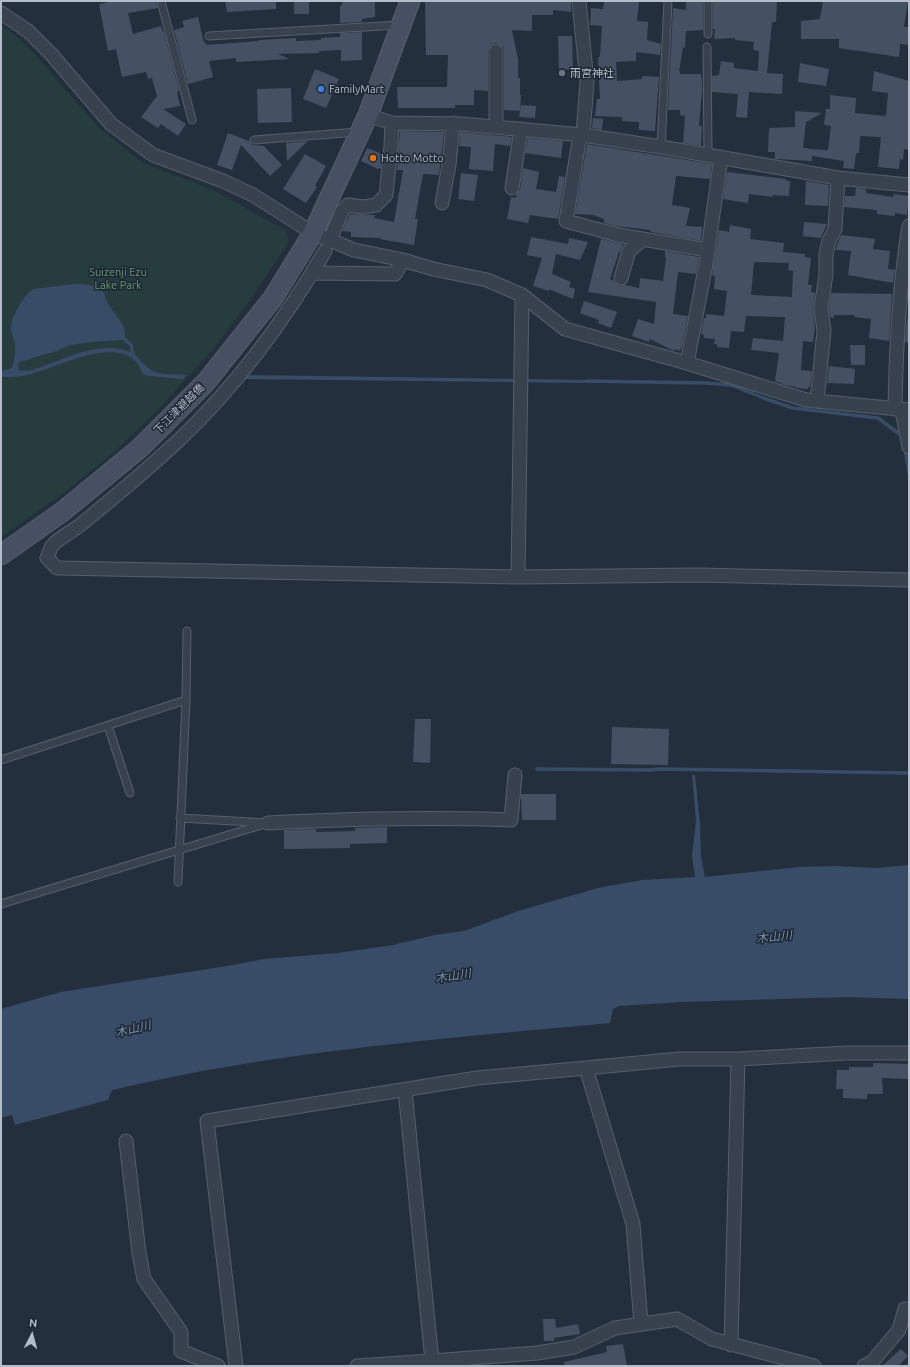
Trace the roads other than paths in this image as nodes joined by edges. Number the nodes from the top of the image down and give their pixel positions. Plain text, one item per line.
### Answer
1 (161, 1) edge
2 (410, 1) edge
3 (579, 1) edge
4 (668, 1) edge
5 (708, 1) edge
6 (1, 13) edge
7 (401, 24) junction
8 (708, 34) dead end
9 (209, 36) dead end
10 (707, 47) dead end
11 (496, 51) dead end
12 (368, 115) junction
13 (192, 120) dead end
14 (392, 122) junction
15 (453, 123) junction
16 (496, 127) junction
17 (521, 130) junction
18 (360, 132) junction
19 (582, 135) junction
20 (254, 140) dead end
21 (661, 147) junction
22 (708, 155) junction
23 (721, 157) junction
24 (838, 178) junction
25 (909, 185) edge
26 (512, 188) dead end
27 (442, 203) dead end
28 (909, 226) edge
29 (332, 235) dead end
30 (310, 237) junction
31 (643, 239) junction
32 (708, 250) junction
33 (325, 251) dead end
34 (403, 260) junction
35 (313, 273) junction
36 (620, 278) dead end
37 (522, 295) junction
38 (687, 363) junction
39 (817, 401) junction
40 (902, 410) edge
41 (909, 447) edge
42 (1, 555) edge
43 (518, 577) junction
44 (909, 580) edge
45 (187, 631) dead end
46 (186, 700) junction
47 (108, 726) junction
48 (1, 760) edge
49 (515, 774) dead end
50 (130, 793) dead end
51 (180, 818) junction
52 (268, 823) junction
53 (179, 849) junction
54 (178, 882) dead end
55 (1, 904) edge
56 (909, 1053) edge
57 (738, 1059) junction
58 (586, 1068) junction
59 (405, 1090) junction
60 (126, 1141) dead end
61 (909, 1309) edge
62 (641, 1324) junction
63 (731, 1345) junction
64 (432, 1364) edge
65 (218, 1366) edge
66 (236, 1366) edge
67 (357, 1366) edge
68 (814, 1366) edge
69 (864, 1366) edge

1 - 13 lane
2 - 7 street, 下江津避越僑
3 - 19 street
4 - 21 lane
5 - 8 lane
6 - 30 street
7 - 9 lane
7 - 12 street, 下江津避越僑
10 - 22 lane
11 - 16 street
12 - 14 street
12 - 18 street, 下江津避越僑
14 - 15 street
14 - 29 street
15 - 16 street
15 - 27 street
16 - 17 street
17 - 19 street
17 - 26 street
18 - 20 lane
18 - 30 street, 下江津避越僑
19 - 21 street
19 - 31 street
21 - 22 street
22 - 23 street
23 - 24 street
23 - 32 street
24 - 25 street
24 - 39 street
28 - 40 street
30 - 34 street
30 - 42 street, 下江津避越僑
31 - 32 street
31 - 36 street
32 - 38 street
33 - 35 street
34 - 35 street
34 - 37 street
35 - 43 street
37 - 38 street
37 - 43 street
38 - 39 street
39 - 40 street
40 - 41 street
43 - 44 street
45 - 46 lane
46 - 47 lane
46 - 51 lane
47 - 48 lane
47 - 50 lane
49 - 52 street
51 - 52 lane
51 - 53 lane
52 - 53 lane
53 - 54 lane
53 - 55 lane
56 - 57 street
57 - 58 street
57 - 63 street
58 - 59 street
58 - 62 street
59 - 64 street
59 - 66 street
60 - 65 street
61 - 69 street
62 - 63 street
62 - 64 street
63 - 68 street
64 - 67 street

